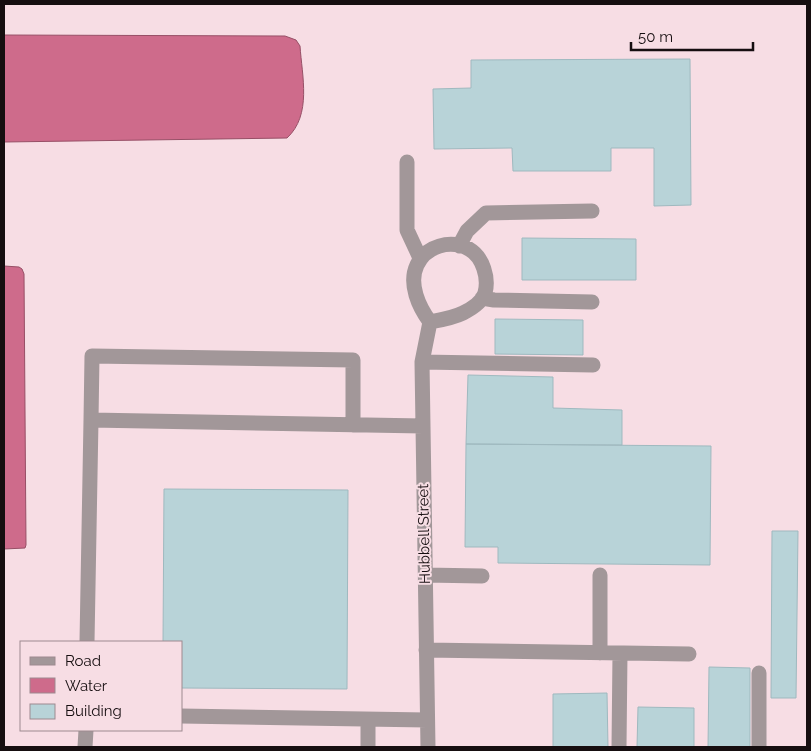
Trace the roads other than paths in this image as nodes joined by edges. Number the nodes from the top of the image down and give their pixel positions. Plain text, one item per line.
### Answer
1 (407, 162) dead end
2 (592, 211) dead end
3 (459, 246) junction
4 (420, 258) junction
5 (482, 298) junction
6 (592, 302) dead end
7 (430, 322) junction
8 (422, 362) junction
9 (593, 365) dead end
10 (91, 420) junction
11 (353, 425) junction
12 (423, 426) junction
13 (425, 575) junction
14 (600, 575) dead end
15 (482, 576) dead end
16 (87, 641) edge
17 (426, 650) junction
18 (600, 653) junction
19 (620, 653) junction
20 (689, 654) dead end
21 (759, 673) dead end
22 (182, 716) edge
23 (368, 720) junction
24 (427, 720) junction
25 (86, 731) edge
26 (86, 747) edge
27 (368, 747) edge
28 (428, 747) edge
29 (619, 747) edge
30 (759, 747) edge

1 - 4 street
2 - 3 street
3 - 4 street
3 - 5 street
4 - 7 street
5 - 6 street
5 - 7 street
7 - 8 street, Hubbell Street
8 - 9 street
8 - 12 street, Hubbell Street
10 - 11 street
10 - 11 street
10 - 16 street
11 - 12 street
12 - 13 street, Hubbell Street
13 - 15 street
13 - 17 street, Hubbell Street
14 - 18 street
17 - 18 street
17 - 24 street, Hubbell Street
18 - 19 street
19 - 20 street
19 - 29 street
21 - 30 street
22 - 23 street
23 - 24 street
23 - 27 street
24 - 28 street, Hubbell Street
25 - 26 street

